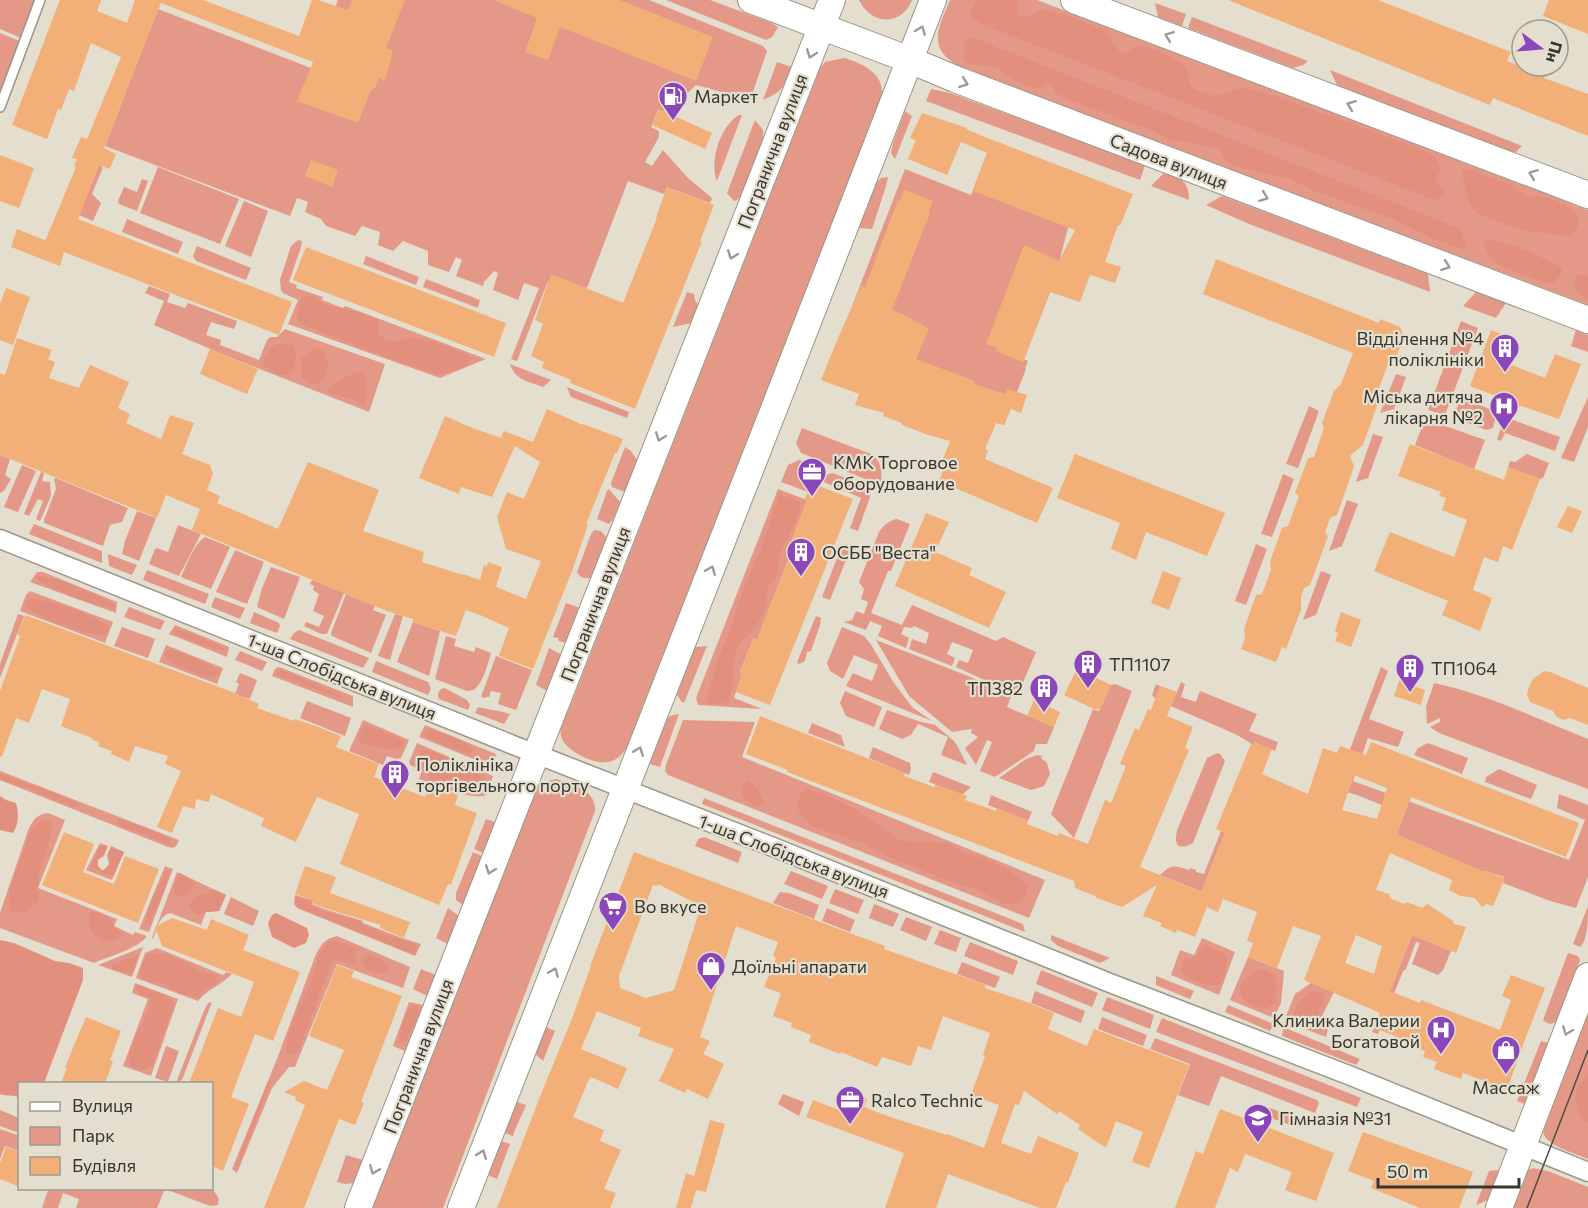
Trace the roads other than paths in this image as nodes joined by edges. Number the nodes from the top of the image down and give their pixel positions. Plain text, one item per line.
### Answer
1 (40, 0) edge
2 (751, 0) edge
3 (832, 0) edge
4 (933, 0) edge
5 (1074, 0) edge
6 (821, 27) junction
7 (910, 60) junction
8 (0, 107) edge
9 (1588, 195) edge
10 (1588, 320) edge
11 (0, 539) edge
12 (536, 754) junction
13 (625, 789) junction
14 (1588, 976) edge
15 (1523, 1145) junction
16 (1588, 1172) edge
17 (358, 1208) edge
18 (461, 1208) edge
19 (1499, 1208) edge

1 - 8 lane
2 - 6 main road, Садова вулиця
3 - 6 main road, Погранична вулиця
7 -> 4 main road
9 -> 5 main road
6 - 7 main road, Садова вулиця
6 -> 12 main road, Погранична вулиця
7 -> 10 main road, Садова вулиця
13 -> 7 main road
11 - 12 street, 1-ша Слобідська вулиця
12 - 13 street, 1-ша Слобідська вулиця
12 -> 17 main road, Погранична вулиця
13 - 15 street, 1-ша Слобідська вулиця
18 -> 13 main road
14 -> 15 main road
15 - 16 street, 1-ша Слобідська вулиця
15 - 19 main road

